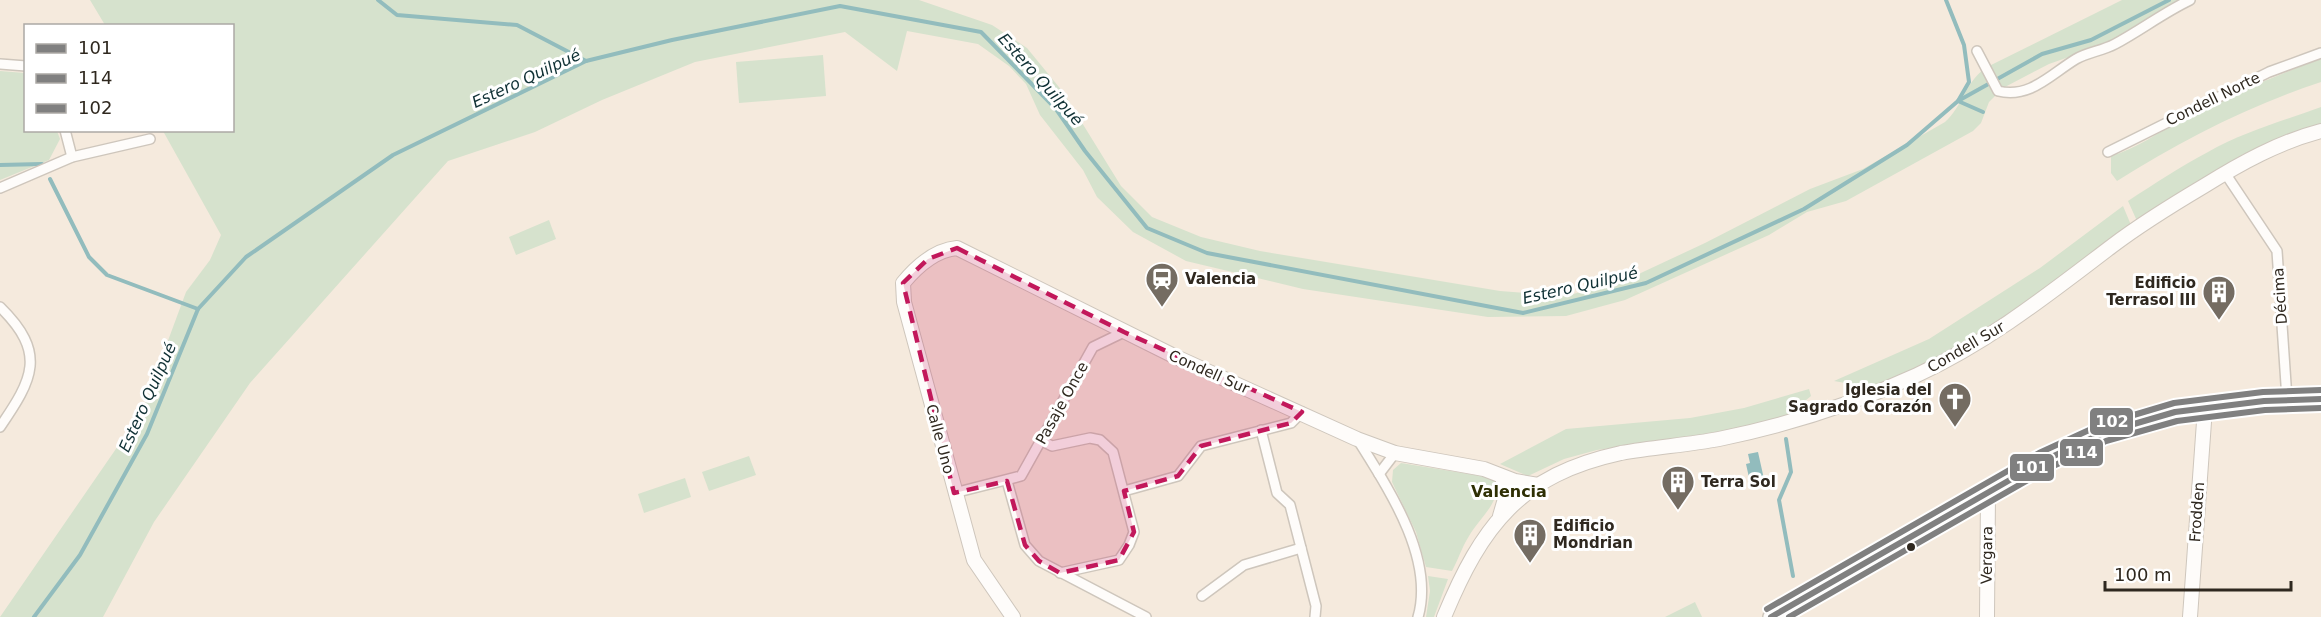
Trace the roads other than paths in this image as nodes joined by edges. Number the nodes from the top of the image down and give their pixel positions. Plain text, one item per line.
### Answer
1 (2190, 0) edge
2 (1977, 51) dead end
3 (2321, 53) edge
4 (0, 64) edge
5 (24, 66) edge
6 (2321, 131) edge
7 (66, 132) edge
8 (150, 139) dead end
9 (2108, 152) dead end
10 (72, 157) junction
11 (2225, 173) junction
12 (0, 188) edge
13 (928, 259) joint
14 (0, 307) edge
15 (1125, 332) junction
16 (2287, 399) junction
17 (2321, 399) edge
18 (2205, 408) junction
19 (1302, 412) junction
20 (0, 427) edge
21 (1262, 430) junction
22 (1357, 439) junction
23 (1042, 441) junction
24 (1395, 453) junction
25 (1379, 474) junction
26 (1502, 477) junction
27 (1007, 481) junction
28 (1538, 485) junction
29 (1124, 491) junction
30 (954, 493) junction
31 (1988, 493) junction
32 (1500, 516) junction
33 (1301, 548) junction
34 (1060, 573) junction
35 (1202, 596) dead end
36 (1013, 617) edge
37 (1146, 617) edge
38 (1315, 617) edge
39 (1418, 617) edge
40 (1444, 617) edge
41 (1772, 617) edge
42 (1986, 617) edge
43 (2190, 617) edge

1 - 2 street
3 - 9 street, Condell Norte
4 - 5 street
6 - 11 street, Condell Sur
7 - 10 street
8 - 10 street
10 - 12 street
11 - 16 street, Décima
11 - 28 street, Condell Sur
13 - 15 street, Condell Sur
13 - 30 street, Calle Uno
14 - 20 street
15 - 19 street, Condell Sur
15 - 23 street, Pasaje Once
16 - 17 main road
16 - 18 main road
18 - 31 main road
18 - 43 street, Frodden
19 - 21 street
19 - 22 street, Condell Sur
21 - 29 street
21 - 33 street
22 - 24 street, Condell Sur
22 - 25 street
23 - 27 street, Pasaje Once
23 - 29 street
24 - 25 street
24 - 26 street, Condell Sur
25 - 39 street
26 - 28 street, Condell Sur
26 - 32 street
27 - 30 street
27 - 34 street
28 - 32 street, Condell Sur
29 - 34 street
30 - 36 street, Calle Uno
31 - 41 main road
31 - 42 street, Vergara
32 - 40 street
33 - 35 street
33 - 38 street
34 - 37 street

